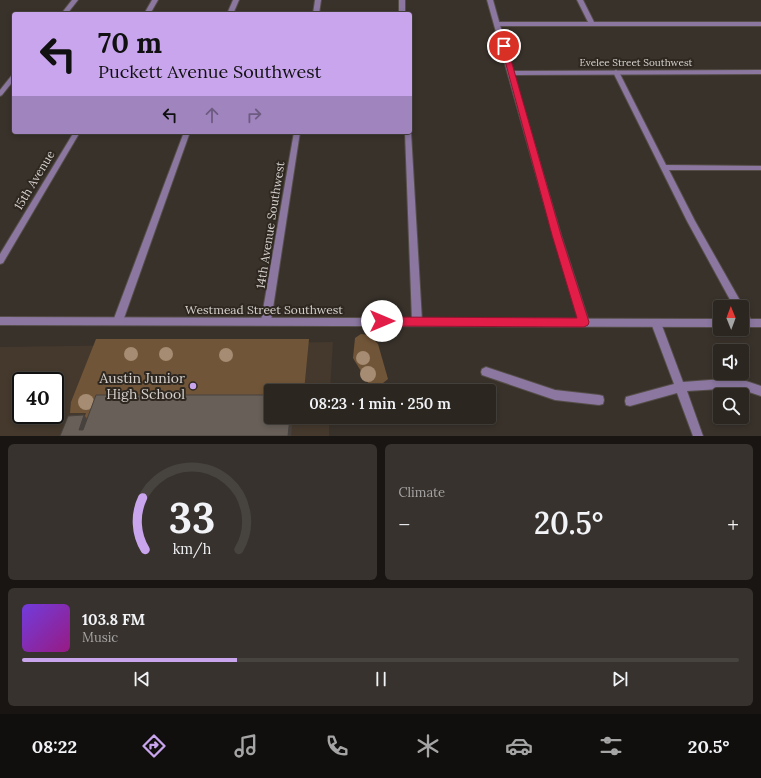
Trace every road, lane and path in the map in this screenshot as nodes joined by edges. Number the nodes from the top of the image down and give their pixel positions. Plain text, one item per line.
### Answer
1 (75, 0) edge
2 (155, 0) edge
3 (236, 0) edge
4 (318, 0) edge
5 (402, 0) edge
6 (490, 0) edge
7 (580, 0) edge
8 (66, 12) edge
9 (148, 12) edge
10 (231, 12) edge
11 (316, 12) edge
12 (402, 12) edge
13 (497, 24) junction
14 (592, 24) junction
15 (761, 24) edge
16 (616, 72) junction
17 (761, 72) edge
18 (511, 73) junction
19 (12, 79) edge
20 (0, 94) edge
21 (76, 134) edge
22 (186, 134) edge
23 (297, 134) edge
24 (408, 134) edge
25 (664, 167) junction
26 (761, 168) edge
27 (0, 261) edge
28 (735, 300) edge
29 (0, 321) edge
30 (118, 321) junction
31 (266, 321) junction
32 (417, 321) junction
33 (584, 322) junction
34 (656, 322) junction
35 (713, 323) edge
36 (749, 323) edge
37 (761, 323) edge
38 (486, 372) dead end
39 (680, 387) junction
40 (761, 391) edge
41 (599, 400) dead end
42 (630, 401) dead end
43 (698, 436) edge

1 - 8 street
2 - 9 street
3 - 10 street
4 - 11 street
5 - 12 street
6 - 13 street
7 - 14 street
13 - 14 street
13 - 18 street
14 - 15 street
16 - 17 street, Evelee Street Southwest
16 - 18 street, Evelee Street Southwest
16 - 25 street
18 - 33 street
19 - 20 street
21 - 27 street, 15th Avenue
22 - 30 street
23 - 31 street, 14th Avenue Southwest
24 - 32 street
25 - 26 street
25 - 28 street
29 - 30 street, Westmead Street Southwest
30 - 31 street, Westmead Street Southwest
31 - 32 street, Westmead Street Southwest
32 - 33 street, Westmead Street Southwest
33 - 34 street, Westmead Street Southwest
34 - 35 street, Westmead Street Southwest
34 - 39 street
36 - 37 street
38 - 41 street
39 - 40 street
39 - 42 street
39 - 43 street

